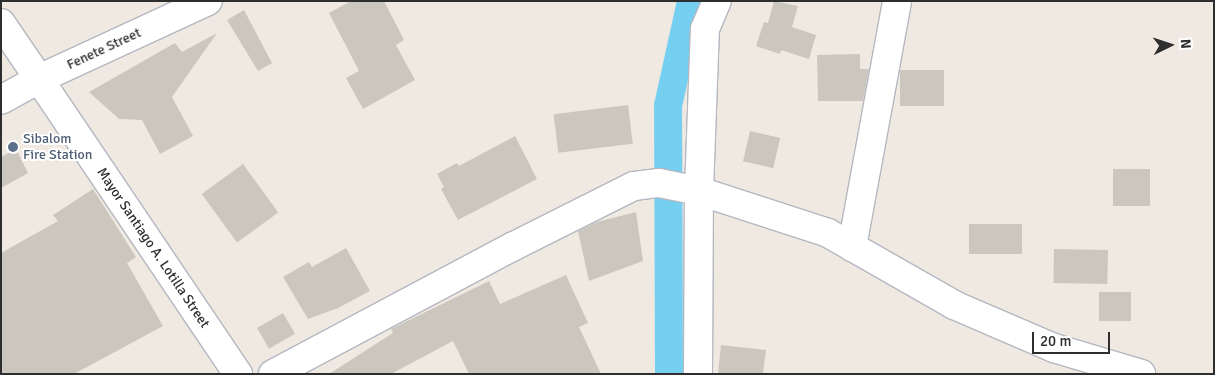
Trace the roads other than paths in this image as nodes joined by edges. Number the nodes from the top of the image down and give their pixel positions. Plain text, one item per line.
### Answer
1 (208, 1) edge
2 (716, 1) edge
3 (897, 1) edge
4 (1, 23) edge
5 (39, 79) junction
6 (1, 100) edge
7 (692, 189) junction
8 (852, 247) junction
9 (238, 374) edge
10 (273, 374) edge
11 (698, 374) edge
12 (1141, 374) edge

1 - 5 street, Fenete Street
2 - 7 street
3 - 8 street
4 - 5 street, Mayor Santiago A. Lotilla Street
5 - 6 street, Fenete Street
5 - 9 street, Mayor Santiago A. Lotilla Street
7 - 8 street
7 - 10 street
7 - 11 street
8 - 12 street

